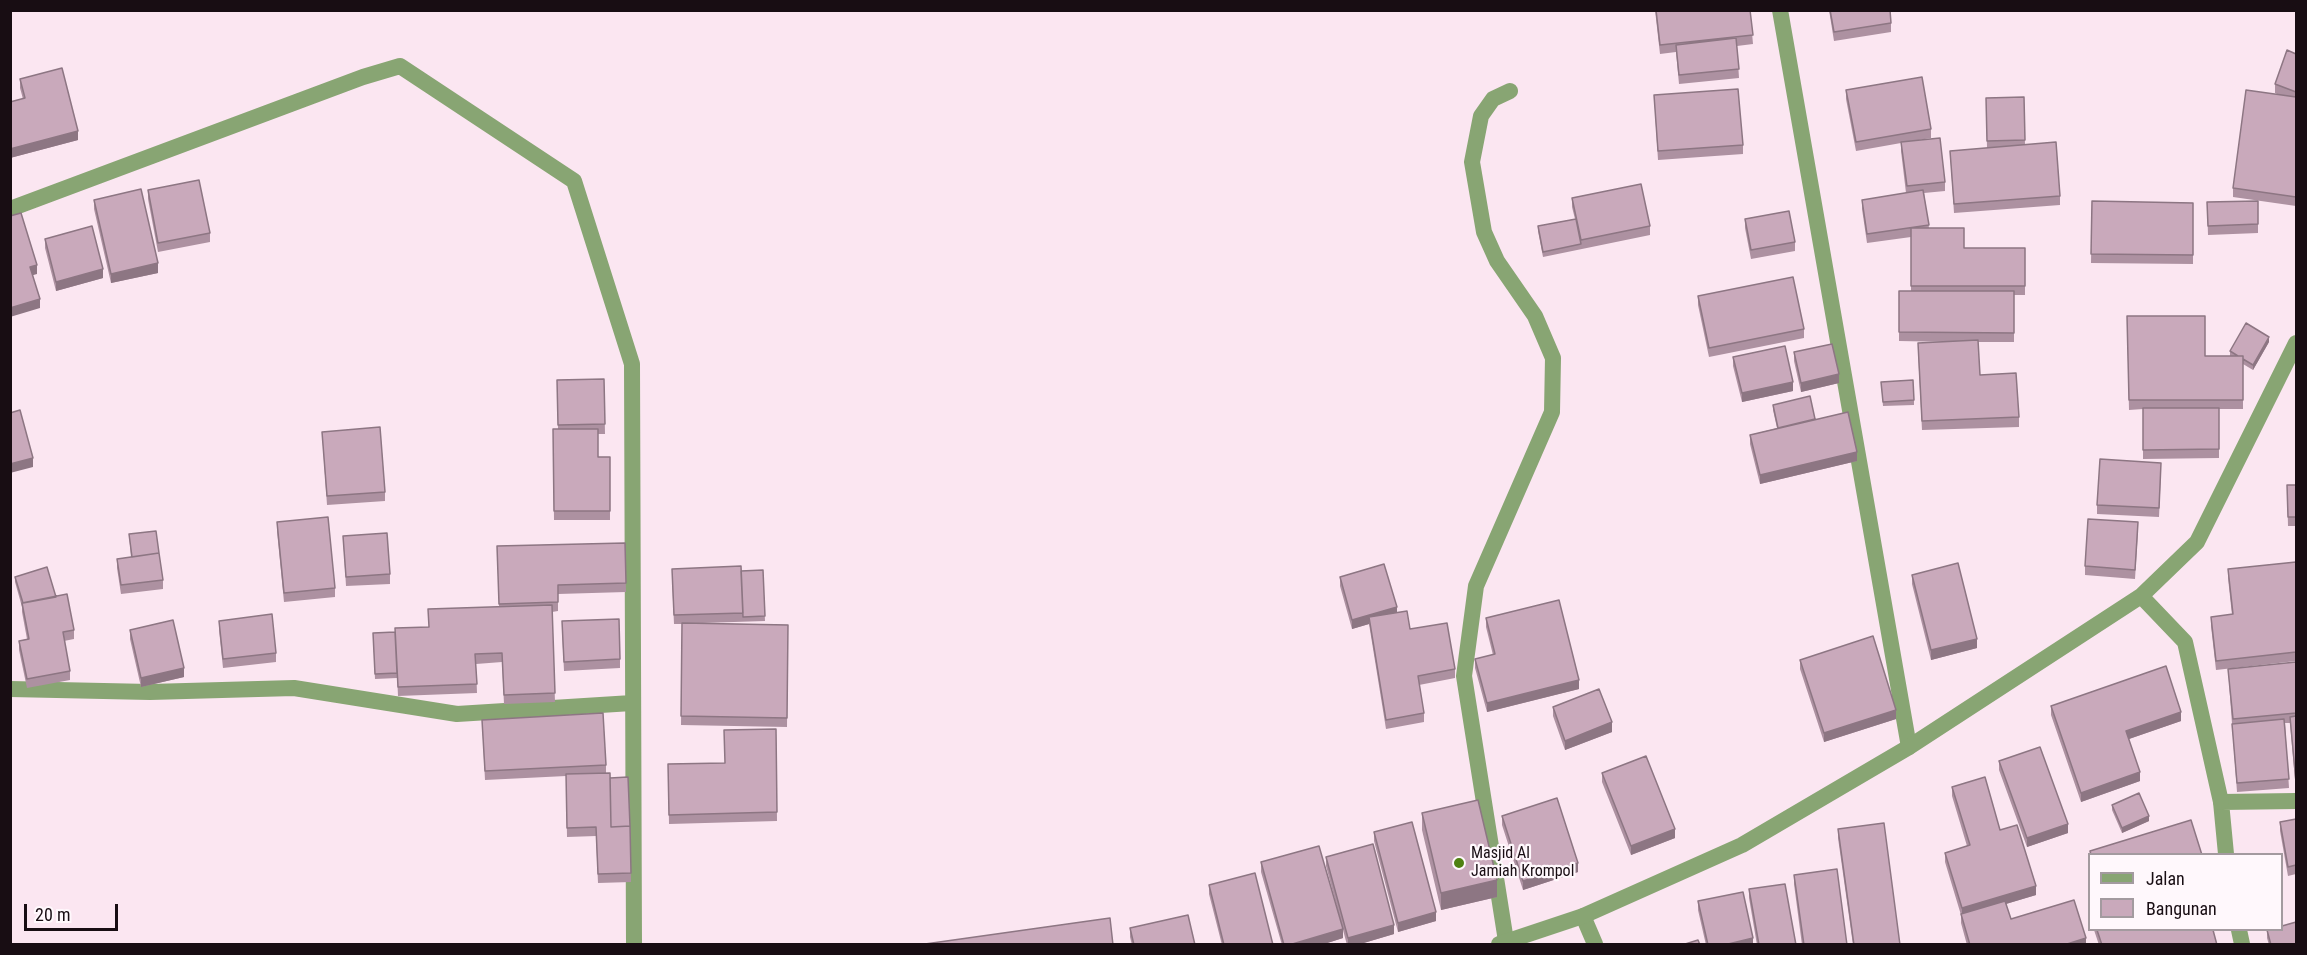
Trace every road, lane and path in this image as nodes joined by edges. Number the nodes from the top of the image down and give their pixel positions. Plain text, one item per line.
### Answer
1 (1780, 10) edge
2 (1510, 91) dead end
3 (10, 209) edge
4 (2296, 343) edge
5 (2141, 596) junction
6 (10, 689) edge
7 (632, 703) junction
8 (1909, 747) junction
9 (2296, 801) edge
10 (2221, 802) junction
11 (2226, 853) edge
12 (1583, 916) junction
13 (1503, 943) edge
14 (634, 945) edge
15 (1595, 945) edge

1 - 8 street
2 - 13 street
3 - 7 street
4 - 5 street
5 - 8 street
5 - 10 street
6 - 7 street
7 - 14 street
8 - 12 street
9 - 10 street
10 - 11 street
12 - 13 street
12 - 15 street

